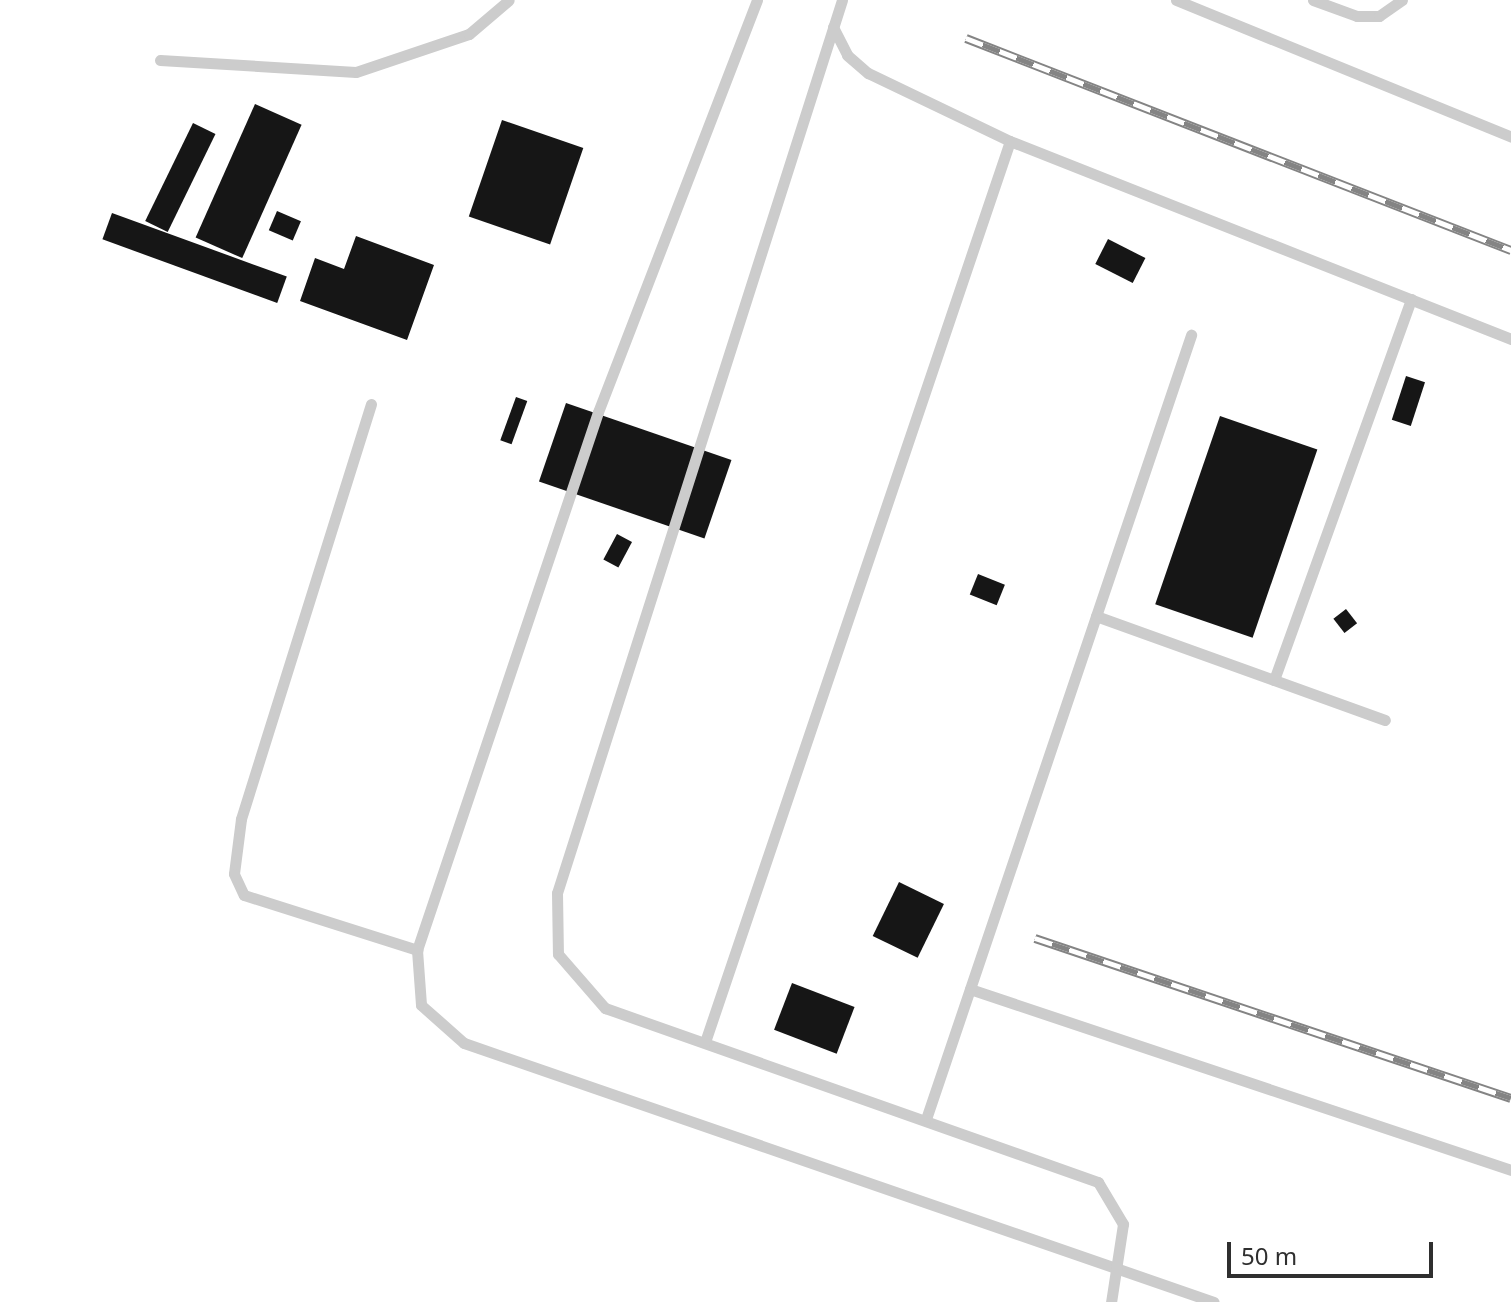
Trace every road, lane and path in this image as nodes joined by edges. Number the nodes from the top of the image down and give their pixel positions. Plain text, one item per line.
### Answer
1 (509, 0) edge
2 (757, 0) edge
3 (842, 0) edge
4 (1176, 0) edge
5 (1313, 0) edge
6 (1402, 0) edge
7 (833, 27) junction
8 (160, 60) dead end
9 (1511, 137) edge
10 (1010, 141) junction
11 (1411, 299) junction
12 (1191, 335) dead end
13 (1511, 339) edge
14 (371, 404) dead end
15 (1096, 616) junction
16 (1274, 680) junction
17 (1385, 720) dead end
18 (417, 950) junction
19 (970, 989) junction
20 (705, 1042) junction
21 (926, 1119) junction
22 (1511, 1170) edge
23 (1121, 1272) junction
24 (1111, 1302) edge
25 (1214, 1302) edge

1 - 8 lane
2 - 18 lane
3 - 7 lane
4 - 9 lane
5 - 6 lane
7 - 10 lane
7 - 20 lane
10 - 11 lane
10 - 20 lane
11 - 13 lane
11 - 16 lane
12 - 15 lane
14 - 18 lane
15 - 16 lane
15 - 19 lane
16 - 17 lane
18 - 23 lane
19 - 21 lane
19 - 22 lane
20 - 21 lane
21 - 23 lane
23 - 24 lane
23 - 25 lane

